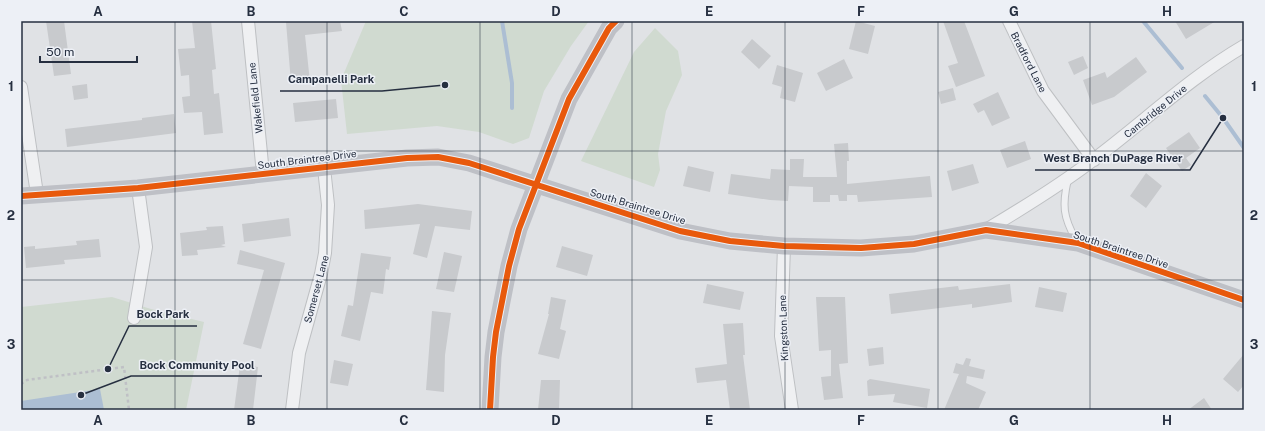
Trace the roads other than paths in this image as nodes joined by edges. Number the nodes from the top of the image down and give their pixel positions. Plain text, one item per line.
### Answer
1 (248, 21) edge
2 (616, 21) edge
3 (1009, 21) edge
4 (1244, 46) edge
5 (21, 87) edge
6 (1094, 160) junction
7 (324, 168) junction
8 (263, 174) junction
9 (1068, 178) junction
10 (536, 185) junction
11 (138, 188) junction
12 (29, 195) edge
13 (986, 230) junction
14 (1078, 243) junction
15 (784, 246) junction
16 (1244, 300) edge
17 (134, 318) dead end
18 (292, 410) edge
19 (490, 410) edge
20 (792, 410) edge

1 - 8 street, Wakefield Lane
2 - 10 street
3 - 6 street, Bradford Lane
4 - 6 street, Cambridge Drive
5 - 12 street
6 - 9 street, Cambridge Drive
7 - 8 street, South Braintree Drive
7 - 10 street, South Braintree Drive
7 - 18 street, Somerset Lane
8 - 11 street, South Braintree Drive
9 - 13 street, Cambridge Drive
9 - 14 lane
10 - 15 street, South Braintree Drive
10 - 19 street
11 - 12 street, South Braintree Drive
11 - 17 street
13 - 14 street, South Braintree Drive
13 - 15 street, South Braintree Drive
14 - 16 street, South Braintree Drive
15 - 20 street, Kingston Lane

